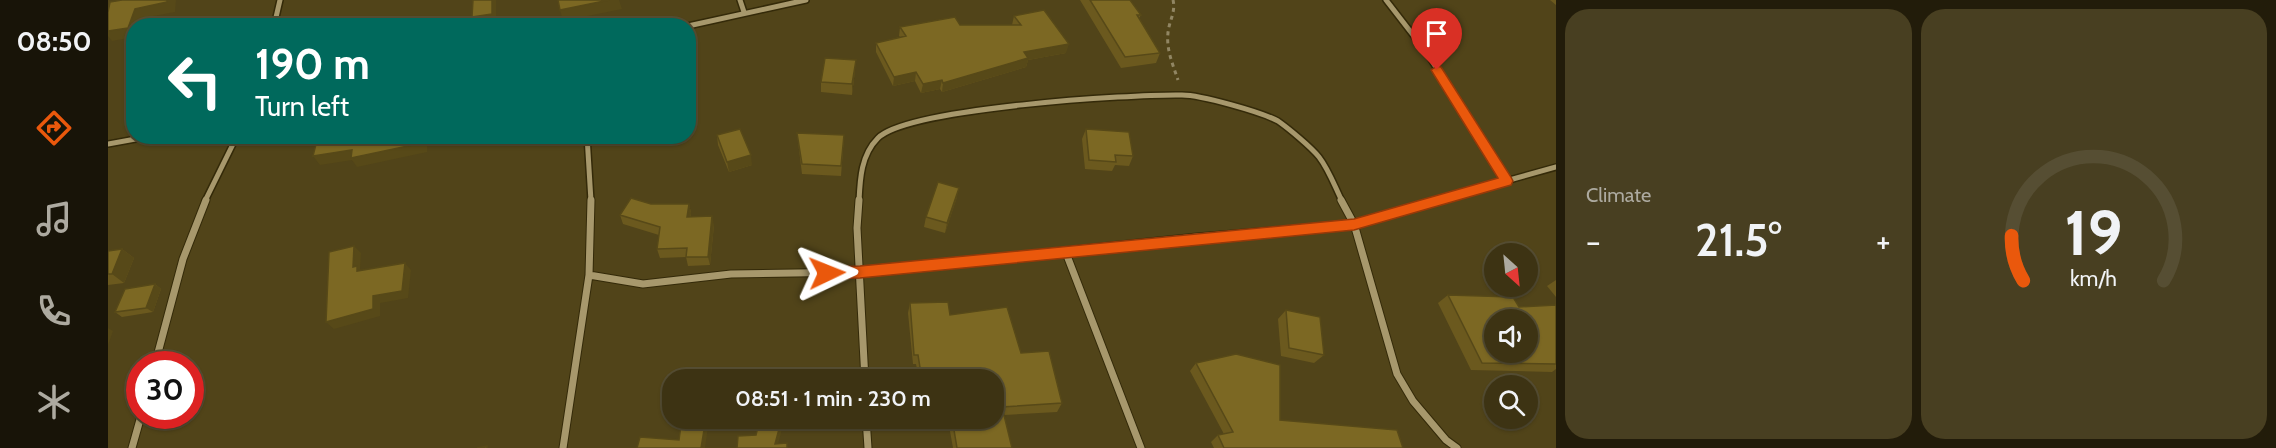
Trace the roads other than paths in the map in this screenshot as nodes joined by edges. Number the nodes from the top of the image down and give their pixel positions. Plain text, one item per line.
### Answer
1 (280, 0) edge
2 (740, 0) edge
3 (806, 0) edge
4 (1386, 0) edge
5 (744, 12) junction
6 (276, 18) edge
7 (696, 24) edge
8 (126, 141) edge
9 (108, 144) edge
10 (233, 144) edge
11 (588, 144) edge
12 (1556, 168) edge
13 (1506, 181) junction
14 (1354, 224) junction
15 (1066, 253) junction
16 (860, 272) junction
17 (589, 275) junction
18 (158, 351) edge
19 (864, 369) edge
20 (137, 429) edge
21 (867, 429) edge
22 (1446, 440) junction
23 (132, 448) edge
24 (564, 448) edge
25 (868, 448) edge
26 (1141, 448) edge
27 (1450, 448) edge
28 (1457, 448) edge

1 - 6 street
2 - 5 street
3 - 5 street
4 - 13 street
5 - 7 street
8 - 9 street
10 - 18 street
11 - 17 street
12 - 13 street
13 - 14 street
14 - 15 street
14 - 16 street
14 - 22 street
15 - 16 street
15 - 26 street
16 - 17 street
16 - 19 street
17 - 24 street
20 - 23 street
21 - 25 street
22 - 27 street
22 - 28 street

